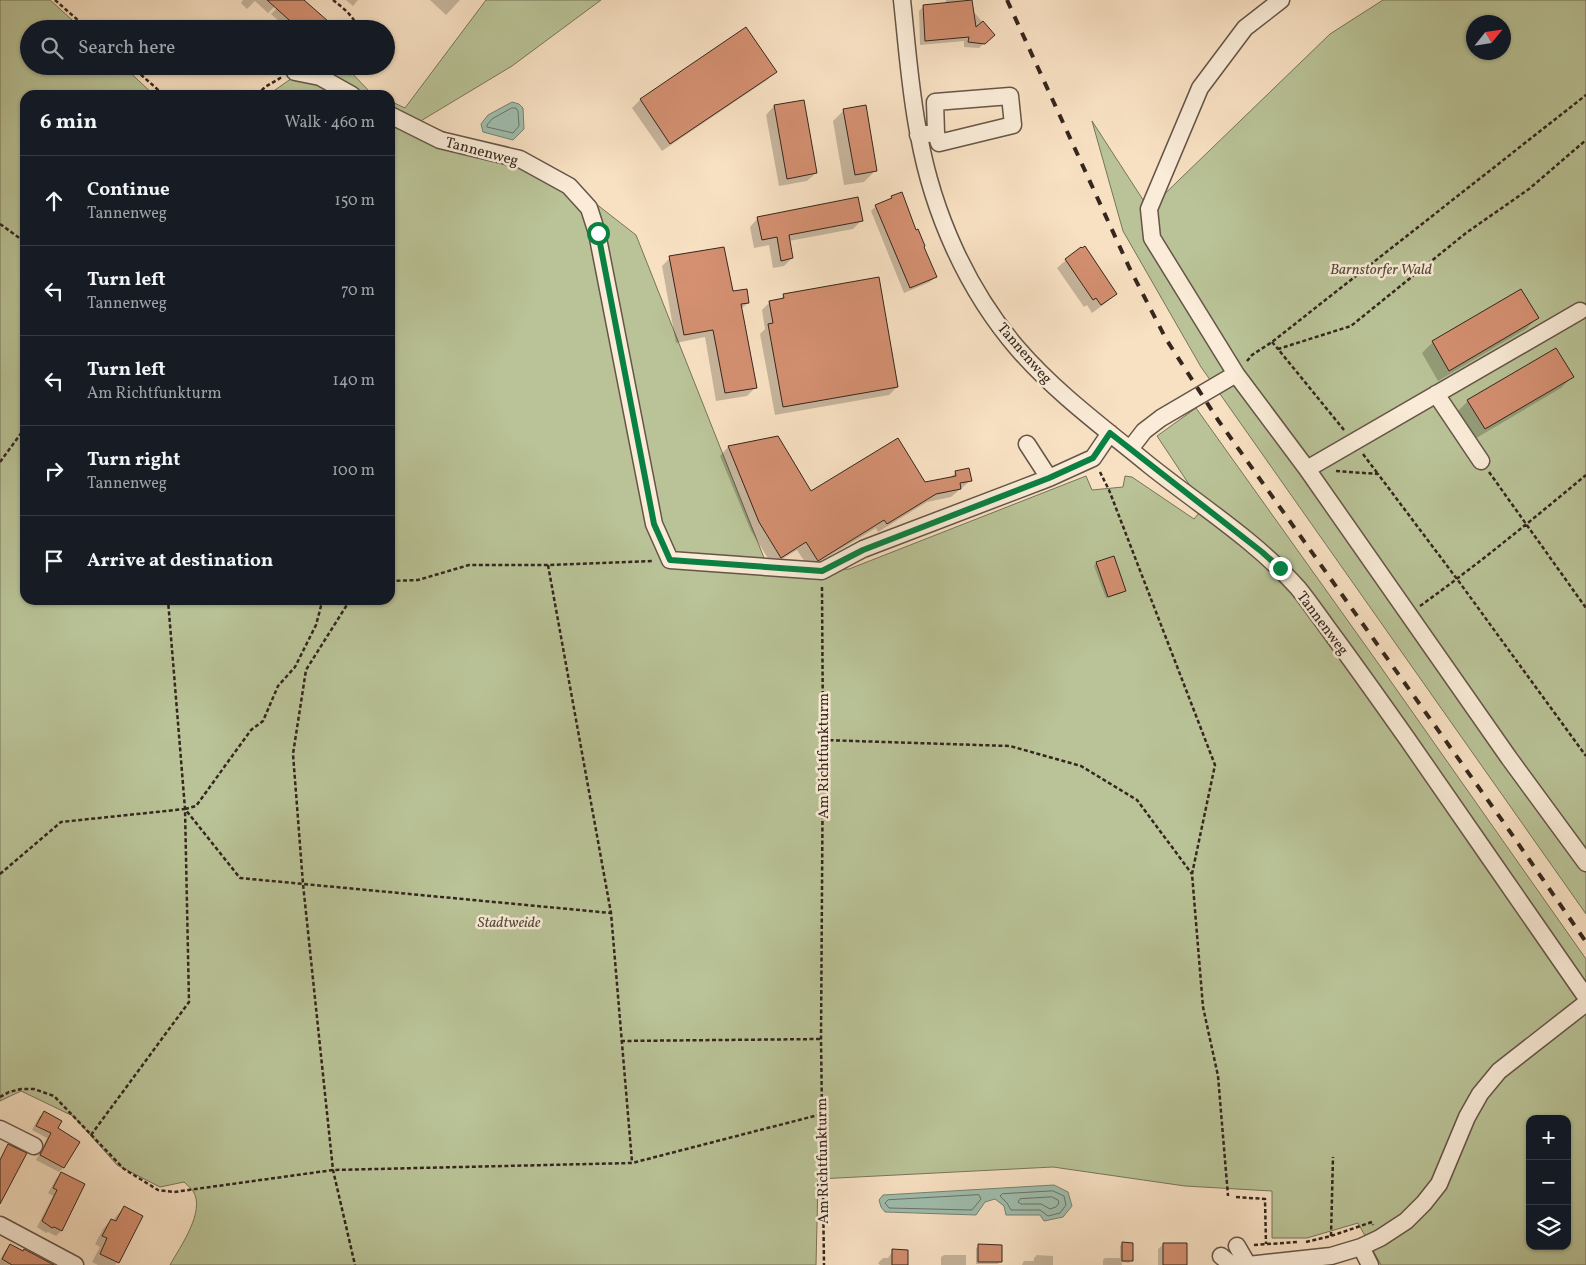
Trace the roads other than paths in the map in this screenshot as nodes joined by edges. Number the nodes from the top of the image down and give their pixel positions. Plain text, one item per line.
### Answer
1 (902, 0) edge
2 (1281, 0) edge
3 (310, 75) edge
4 (343, 90) edge
5 (395, 117) edge
6 (936, 133) junction
7 (918, 134) junction
8 (1580, 311) dead end
9 (1236, 374) junction
10 (1436, 394) junction
11 (1110, 433) junction
12 (1027, 444) dead end
13 (1130, 449) junction
14 (1481, 461) road end
15 (1307, 469) junction
16 (1049, 478) junction
17 (1586, 863) edge
18 (1586, 997) edge
19 (1586, 1003) edge
20 (0, 1129) edge
21 (34, 1146) dead end
22 (0, 1225) edge
23 (1237, 1246) road end
24 (1361, 1247) junction
25 (75, 1265) edge
26 (1248, 1265) edge
27 (1370, 1265) edge

1 - 7 street, Tannenweg
2 - 9 street
3 - 4 street
5 - 16 street, Tannenweg
6 - 6 street
6 - 7 street
7 - 11 street, Tannenweg
8 - 10 street
9 - 13 street
9 - 15 street
10 - 14 street
10 - 15 street
11 - 13 street, Tannenweg
11 - 16 street
12 - 16 street
13 - 18 street, Tannenweg
15 - 17 street
19 - 24 street
20 - 21 street
22 - 25 street
23 - 26 street
24 - 26 street
24 - 27 street

